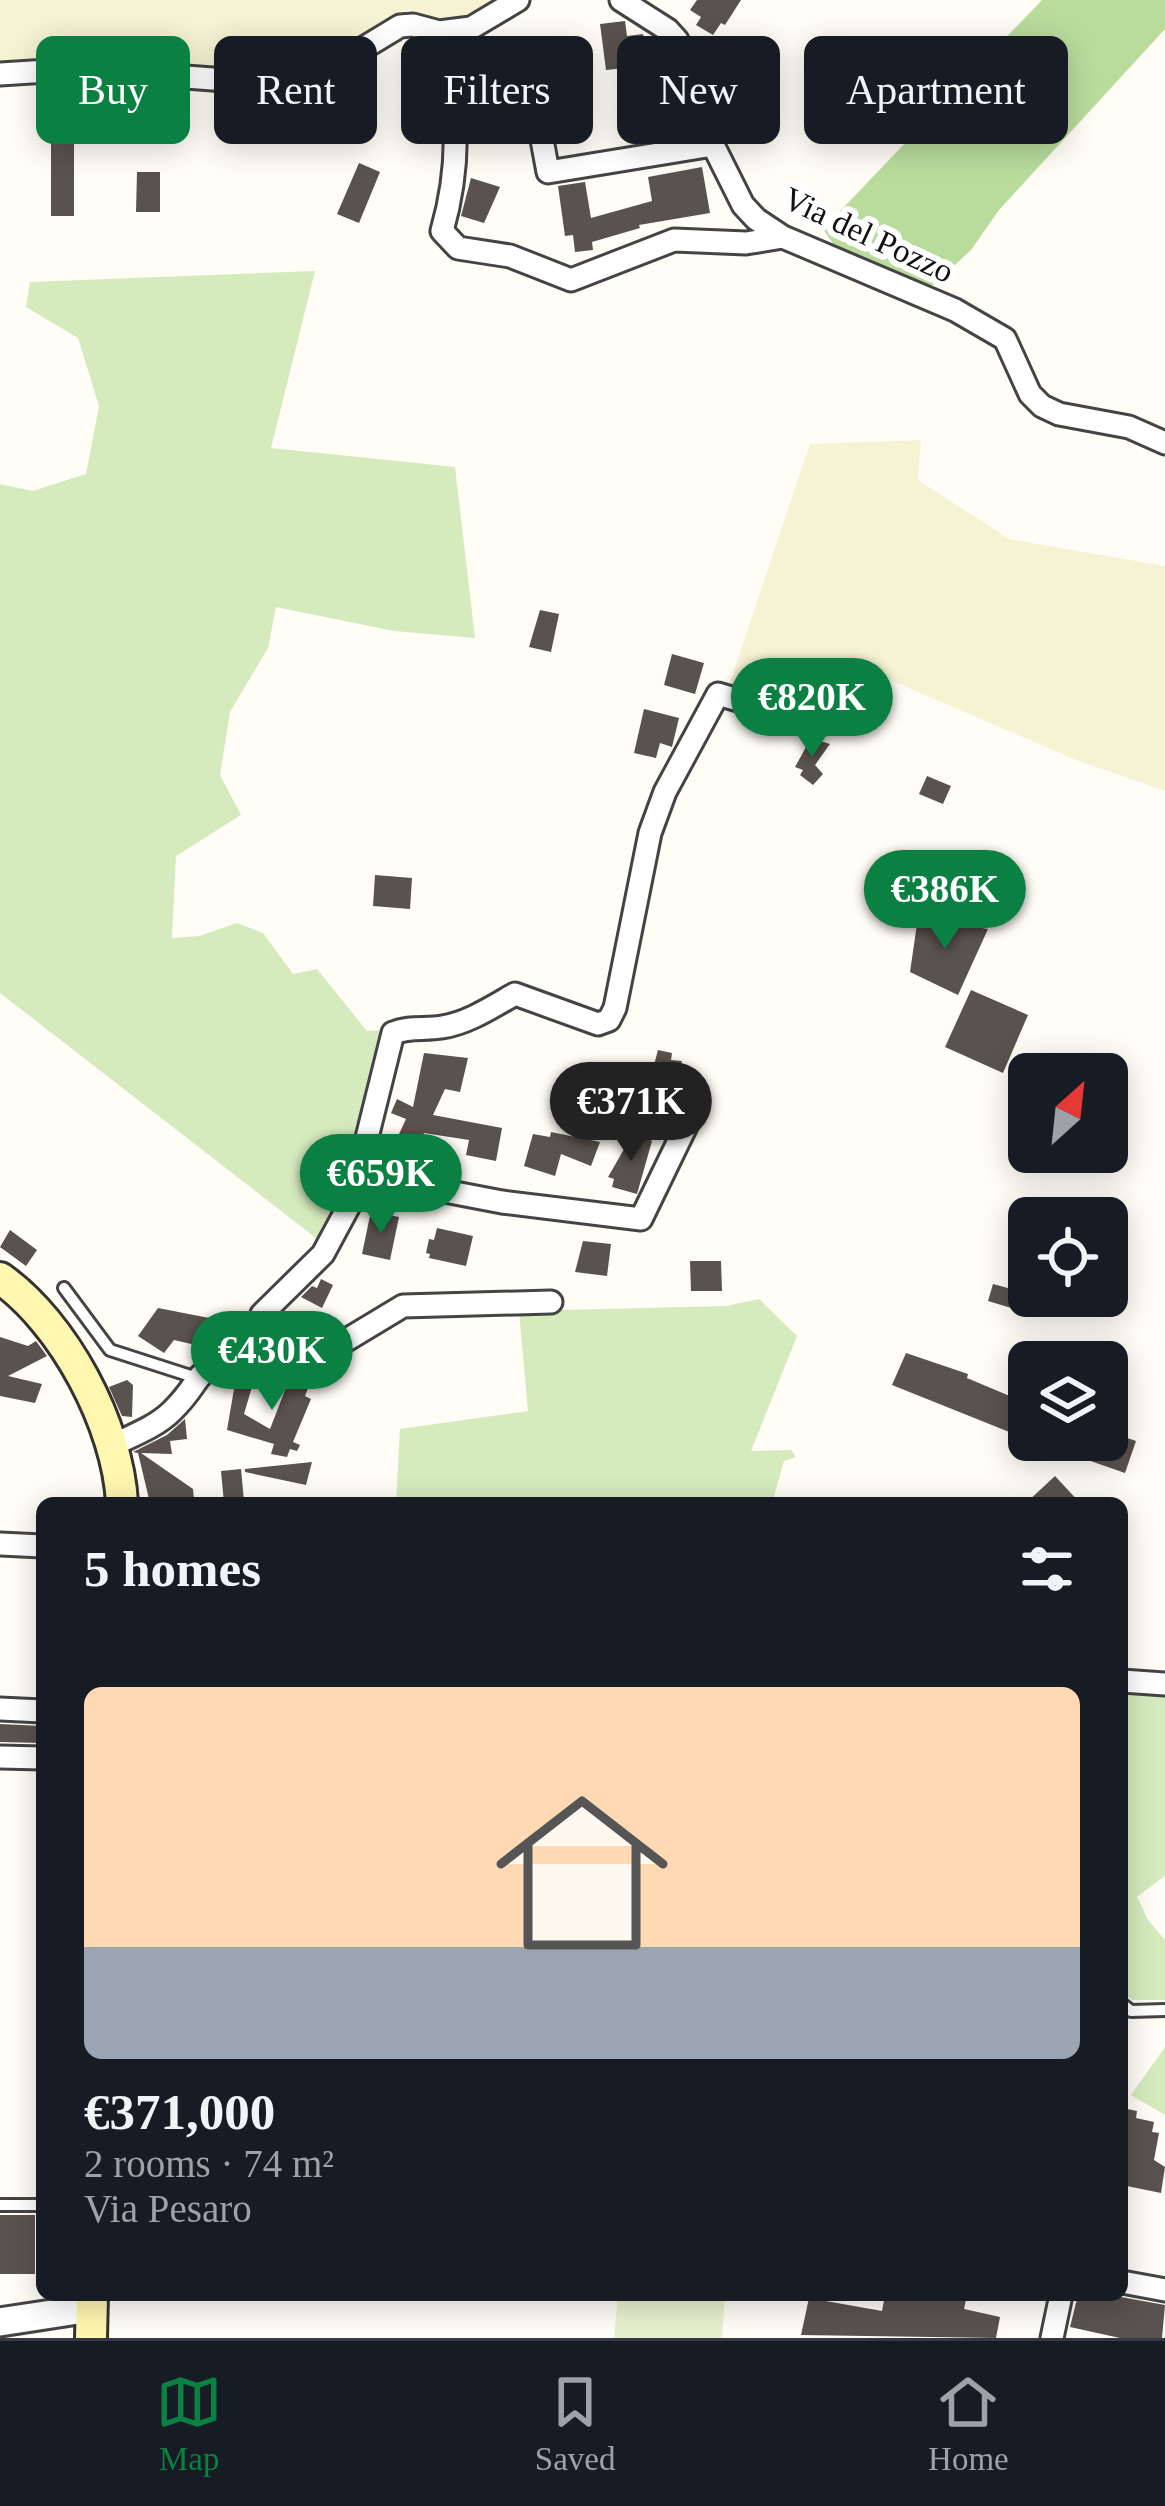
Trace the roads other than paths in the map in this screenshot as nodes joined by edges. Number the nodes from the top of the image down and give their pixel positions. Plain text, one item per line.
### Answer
1 (518, 0) edge
2 (621, 0) edge
3 (439, 32) junction
4 (0, 74) edge
5 (543, 144) edge
6 (713, 145) junction
7 (783, 237) junction
8 (1165, 443) edge
9 (814, 722) dead end
10 (688, 1122) dead end
11 (361, 1175) junction
12 (0, 1278) edge
13 (64, 1288) dead end
14 (550, 1302) dead end
15 (272, 1348) junction
16 (197, 1378) junction
17 (111, 1446) junction
18 (121, 1497) edge
19 (0, 1544) edge
20 (36, 1546) edge
21 (1128, 1681) edge
22 (1165, 1684) edge
23 (0, 1709) edge
24 (36, 1711) edge
25 (0, 1757) edge
26 (36, 1758) edge
27 (1128, 2009) edge
28 (1165, 2010) edge
29 (0, 2205) edge
30 (36, 2205) edge
31 (1128, 2283) edge
32 (1165, 2290) edge
33 (1060, 2301) edge
34 (92, 2314) edge
35 (0, 2322) edge
36 (1052, 2338) edge

1 - 3 street
2 - 6 street, Via del Pozzo
3 - 4 street
3 - 7 street
5 - 6 street
6 - 7 street, Via del Pozzo
7 - 8 street, Via del Pozzo
9 - 11 street
10 - 11 street
11 - 15 street
12 - 17 main road
13 - 16 lane
14 - 15 street
15 - 16 street
16 - 17 street
17 - 18 main road
19 - 20 street
21 - 22 street
23 - 24 street
25 - 26 street
27 - 28 lane
29 - 30 lane
31 - 32 street
33 - 36 street
34 - 35 street

